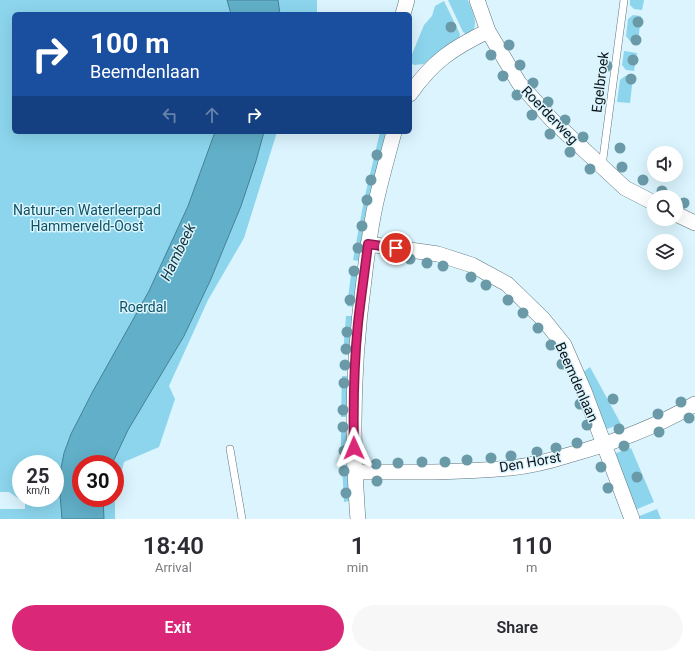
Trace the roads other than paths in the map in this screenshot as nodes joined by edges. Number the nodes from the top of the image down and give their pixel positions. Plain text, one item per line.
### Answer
1 (407, 0) edge
2 (477, 0) edge
3 (624, 0) edge
4 (403, 12) edge
5 (488, 31) junction
6 (415, 75) edge
7 (412, 86) edge
8 (393, 134) edge
9 (602, 166) junction
10 (647, 199) edge
11 (683, 217) edge
12 (695, 223) edge
13 (368, 244) junction
14 (695, 404) edge
15 (604, 445) junction
16 (230, 449) dead end
17 (355, 472) junction
18 (242, 519) edge
19 (358, 519) edge
20 (632, 519) edge

1 - 4 street
2 - 5 street, Roerderweg
3 - 9 lane, Egelbroek
5 - 6 street
5 - 9 street, Roerderweg
6 - 7 street
8 - 13 street
9 - 10 street, Roerderweg
11 - 12 street
13 - 15 street, Beemdenlaan
13 - 17 street
14 - 15 street, Den Horst
15 - 17 street, Den Horst
15 - 20 street, Beemdenlaan
16 - 18 lane
17 - 19 street

